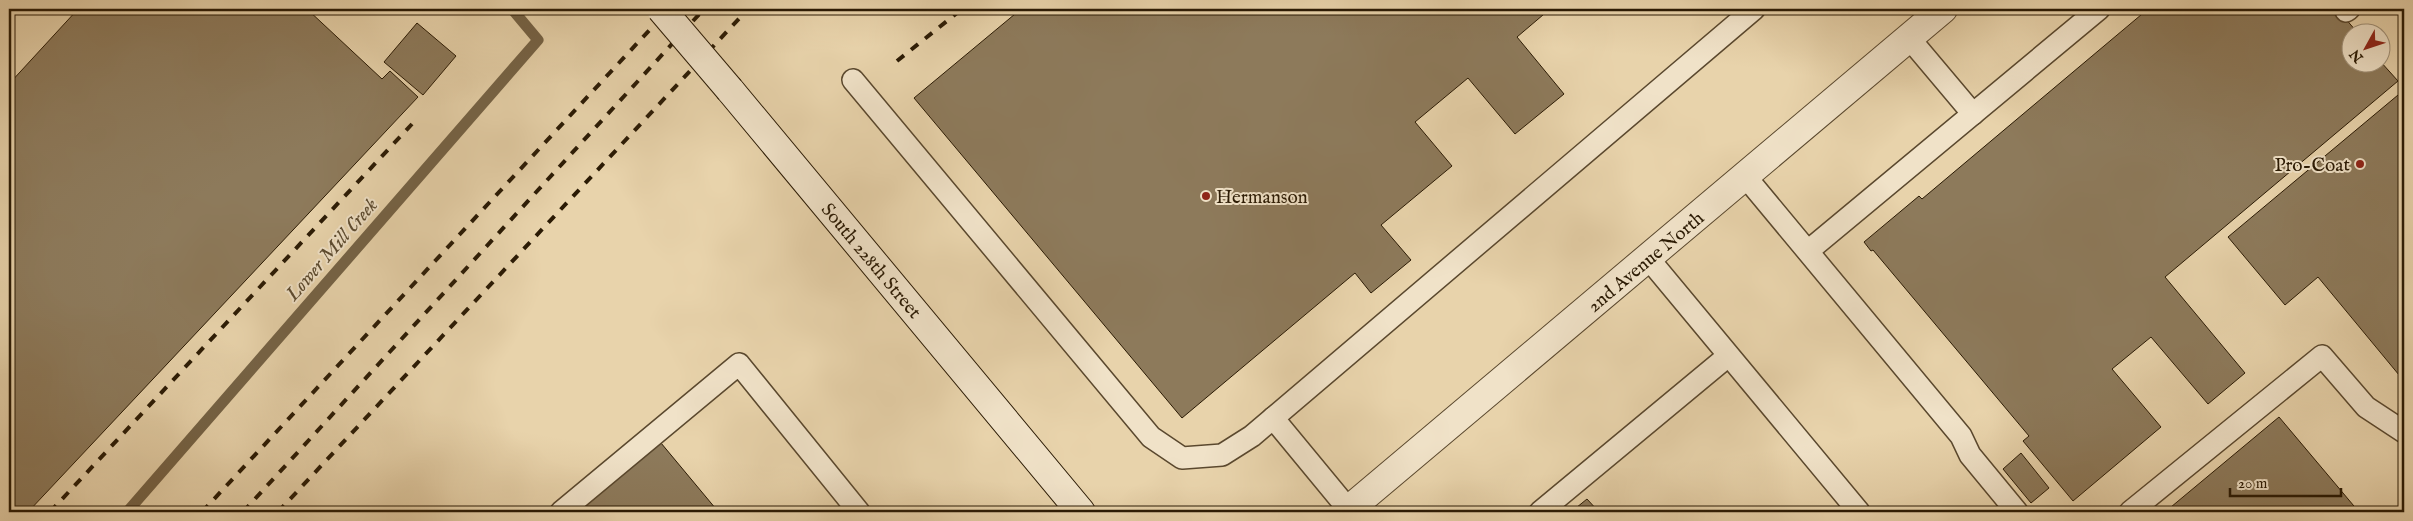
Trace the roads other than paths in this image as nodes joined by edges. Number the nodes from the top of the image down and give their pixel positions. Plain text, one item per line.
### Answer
1 (662, 9) edge
2 (1754, 9) edge
3 (1944, 9) edge
4 (2099, 9) edge
5 (1909, 38) junction
6 (853, 80) dead end
7 (1972, 114) junction
8 (1745, 176) junction
9 (1808, 251) junction
10 (1648, 258) junction
11 (1728, 356) junction
12 (1273, 418) junction
13 (2404, 432) edge
14 (1348, 511) edge
15 (562, 512) edge
16 (859, 512) edge
17 (1081, 512) edge
18 (1540, 512) edge
19 (1859, 512) edge
20 (2017, 512) edge
21 (2130, 512) edge

1 - 17 street, South 228th Street, bridge
2 - 12 lane
3 - 5 street, 2nd Avenue North
4 - 7 lane
5 - 7 lane
5 - 8 street, 2nd Avenue North
6 - 12 lane
7 - 9 lane
8 - 9 lane
8 - 10 street, 2nd Avenue North
9 - 20 lane
10 - 11 lane
10 - 14 street, 2nd Avenue North
11 - 18 lane
11 - 19 lane
12 - 14 lane
13 - 21 lane
15 - 16 lane

